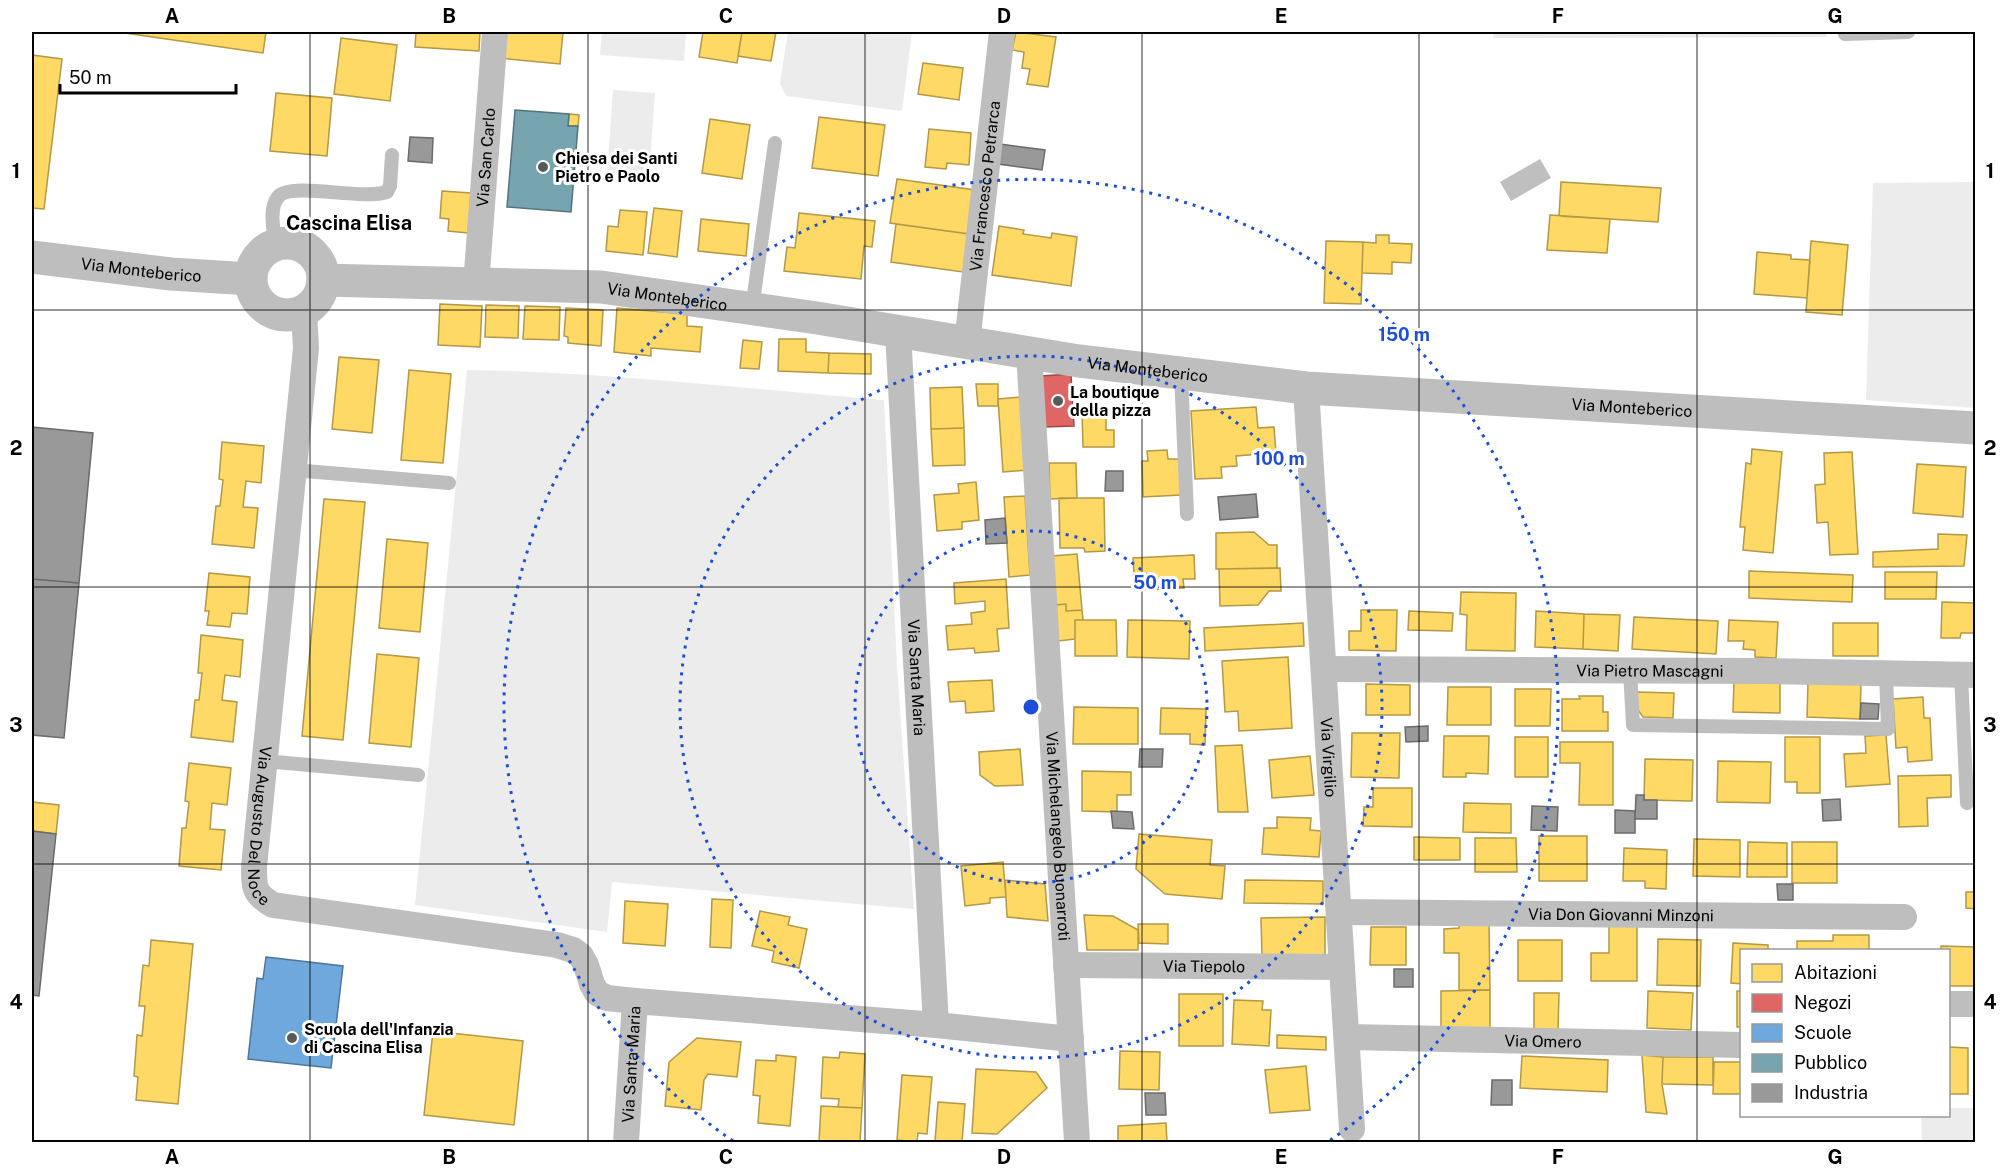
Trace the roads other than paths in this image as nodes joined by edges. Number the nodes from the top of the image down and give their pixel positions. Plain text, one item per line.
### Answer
1 (495, 32) edge
2 (1002, 32) edge
3 (1908, 32) edge
4 (1845, 34) dead end
5 (775, 143) dead end
6 (392, 155) dead end
7 (277, 245) junction
8 (32, 257) edge
9 (250, 279) junction
10 (323, 280) junction
11 (476, 285) junction
12 (752, 309) junction
13 (304, 310) junction
14 (898, 332) junction
15 (967, 343) junction
16 (1029, 352) junction
17 (1181, 373) junction
18 (1306, 387) junction
19 (1976, 428) edge
20 (293, 470) junction
21 (449, 483) dead end
22 (1187, 514) dead end
23 (1324, 669) junction
24 (1630, 670) junction
25 (1886, 673) junction
26 (1968, 675) edge
27 (264, 761) junction
28 (418, 775) dead end
29 (1967, 803) dead end
30 (1339, 912) junction
31 (1904, 917) dead end
32 (1066, 965) junction
33 (1342, 967) junction
34 (635, 1001) junction
35 (1950, 1004) edge
36 (1976, 1004) edge
37 (936, 1025) junction
38 (1347, 1037) junction
39 (1071, 1039) junction
40 (1740, 1045) edge
41 (1352, 1129) dead end
42 (626, 1143) edge
43 (1077, 1143) edge

1 - 11 street, Via San Carlo
2 - 15 street, Via Francesco Petrarca
3 - 4 lane
5 - 12 lane
6 - 7 lane
7 - 9 street
7 - 10 street
8 - 9 street, Via Monteberico
9 - 13 street
10 - 11 street, Via Monteberico
10 - 13 street
11 - 12 street, Via Monteberico
12 - 14 street, Via Monteberico
13 - 20 street, Via Augusto Del Noce
14 - 15 street, Via Monteberico
14 - 37 street, Via Santa Maria
15 - 16 street, Via Monteberico
16 - 17 street, Via Monteberico
16 - 32 street, Via Michelangelo Buonarroti
17 - 18 street, Via Monteberico
17 - 22 lane
18 - 19 street, Via Monteberico
18 - 23 street, Via Virgilio
20 - 21 lane
20 - 27 street, Via Augusto Del Noce
23 - 24 street, Via Pietro Mascagni
23 - 30 street, Via Virgilio
24 - 25 street, Via Pietro Mascagni
24 - 25 lane
25 - 26 street, Via Pietro Mascagni
26 - 29 lane
27 - 28 lane
27 - 34 street, Via Augusto Del Noce
30 - 31 street, Via Don Giovanni Minzoni
30 - 33 street, Via Virgilio
32 - 33 street, Via Tiepolo
32 - 39 street, Via Michelangelo Buonarroti
33 - 38 street, Via Virgilio
34 - 37 street, Via Santa Maria
34 - 42 street, Via Santa Maria
35 - 36 street
37 - 39 street, Via Santa Maria
38 - 40 street, Via Omero
38 - 41 street, Via Virgilio
39 - 43 street, Via Michelangelo Buonarroti

